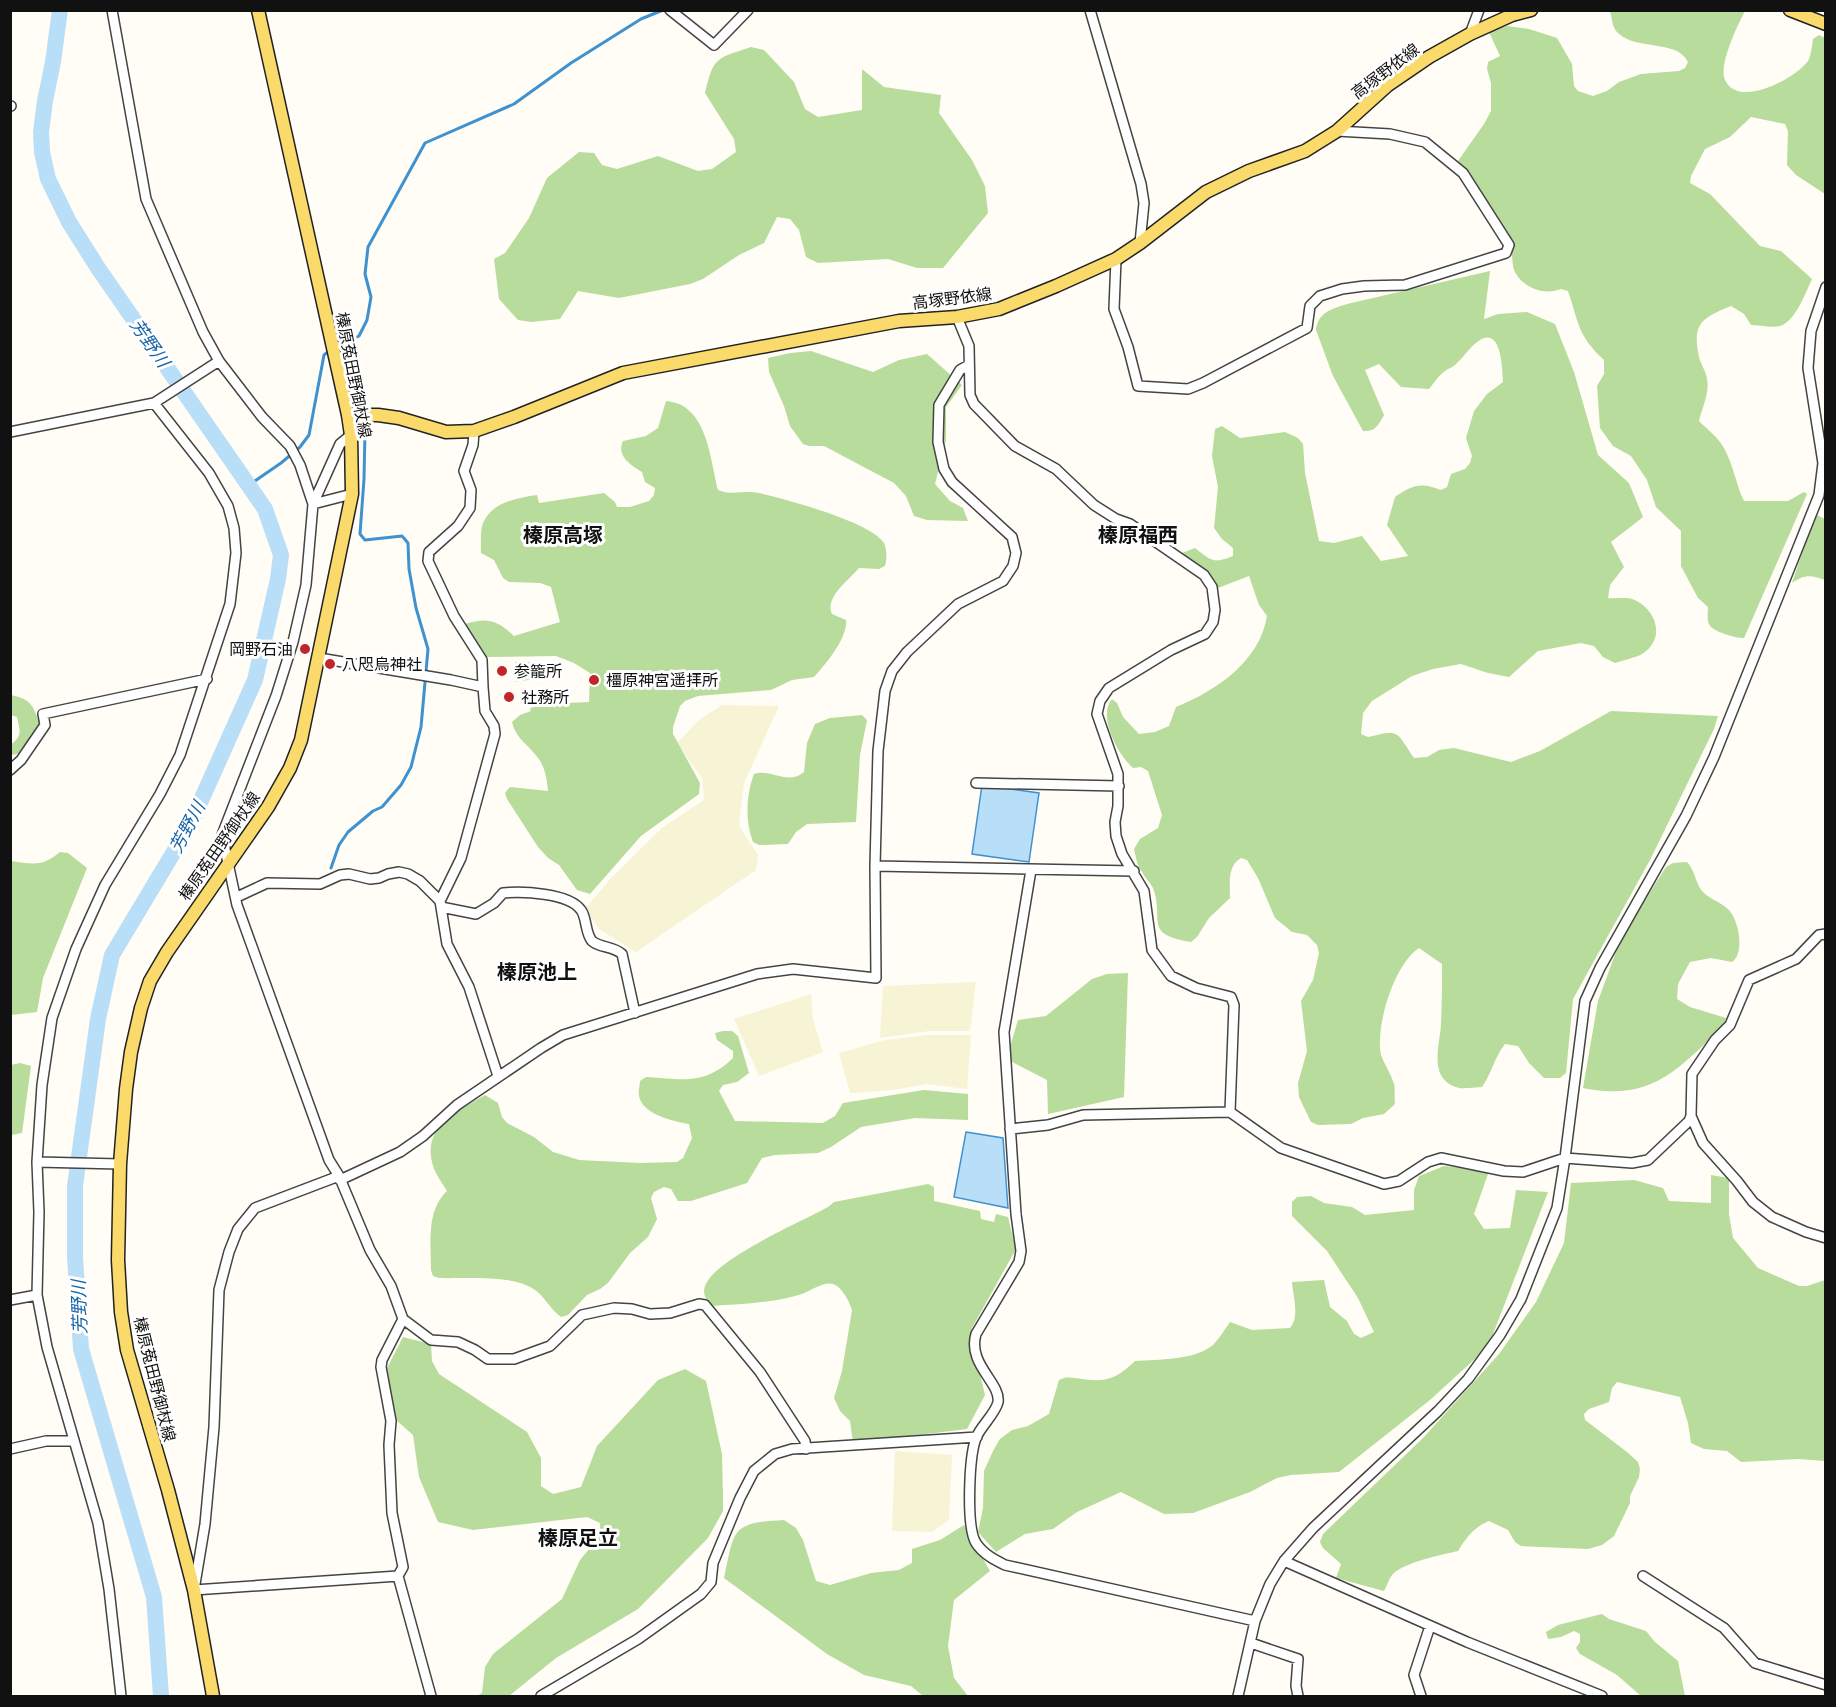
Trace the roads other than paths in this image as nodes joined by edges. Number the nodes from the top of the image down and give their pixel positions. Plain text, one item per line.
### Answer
1 (112, 10) edge
2 (258, 10) edge
3 (748, 10) edge
4 (1090, 10) edge
5 (1479, 10) edge
6 (1531, 10) edge
7 (1790, 10) edge
8 (671, 11) edge
9 (1826, 24) edge
10 (1470, 34) junction
11 (1337, 130) junction
12 (1140, 243) junction
13 (1116, 259) junction
14 (1826, 288) edge
15 (957, 317) junction
16 (217, 362) junction
17 (969, 364) junction
18 (157, 401) junction
19 (348, 415) junction
20 (474, 431) junction
21 (10, 432) edge
22 (351, 435) junction
23 (352, 494) junction
24 (313, 504) junction
25 (319, 658) junction
26 (207, 679) junction
27 (483, 687) junction
28 (10, 770) edge
29 (976, 783) dead end
30 (1119, 786) junction
31 (227, 863) junction
32 (875, 866) junction
33 (1031, 870) junction
34 (1134, 872) junction
35 (237, 897) junction
36 (440, 904) junction
37 (1826, 934) edge
38 (635, 1013) junction
39 (498, 1076) junction
40 (1230, 1112) junction
41 (1692, 1116) junction
42 (1011, 1129) junction
43 (1565, 1158) junction
44 (40, 1162) junction
45 (115, 1164) junction
46 (339, 1178) junction
47 (1826, 1238) edge
48 (37, 1295) junction
49 (10, 1300) edge
50 (403, 1319) junction
51 (977, 1437) junction
52 (74, 1441) junction
53 (10, 1449) edge
54 (806, 1449) junction
55 (1284, 1561) junction
56 (398, 1576) junction
57 (1643, 1576) dead end
58 (194, 1590) junction
59 (1255, 1621) junction
60 (1430, 1626) junction
61 (1251, 1642) junction
62 (1826, 1685) edge
63 (121, 1696) edge
64 (213, 1696) edge
65 (431, 1696) edge
66 (541, 1696) edge
67 (1238, 1696) edge
68 (1298, 1696) edge
69 (1421, 1696) edge
70 (1602, 1696) edge

1 - 16 street
2 - 19 main road, 榛原菟田野御杖線
3 - 8 street
4 - 12 street
5 - 10 street
6 - 10 main road, 高塚野依線
7 - 9 main road
10 - 11 main road, 高塚野依線
11 - 12 main road, 高塚野依線
11 - 13 street
12 - 13 main road, 高塚野依線
13 - 15 main road, 高塚野依線
14 - 43 street
15 - 17 street
15 - 20 main road, 高塚野依線
16 - 18 street
16 - 24 street
17 - 30 street
17 - 32 street
18 - 21 street
18 - 26 street
19 - 20 main road, 高塚野依線
19 - 22 main road, 榛原菟田野御杖線
20 - 27 street
22 - 23 main road, 榛原菟田野御杖線
22 - 24 street
23 - 24 street
23 - 25 main road, 榛原菟田野御杖線
24 - 31 street
25 - 27 street
25 - 31 main road, 榛原菟田野御杖線
26 - 28 street
26 - 44 street
27 - 36 street
29 - 30 street
30 - 34 street
31 - 35 street
31 - 45 main road, 榛原菟田野御杖線
32 - 33 street
32 - 38 street
33 - 34 street
33 - 42 street
34 - 40 street
35 - 36 street
35 - 46 street
36 - 38 street
36 - 39 street
37 - 41 street
38 - 39 street
39 - 46 street
40 - 42 street
40 - 43 street
41 - 43 street
41 - 47 street
42 - 51 street
43 - 55 street
44 - 45 street
44 - 48 street
45 - 58 main road, 榛原菟田野御杖線
46 - 50 street
46 - 58 street
48 - 49 street
48 - 52 street
50 - 54 street
50 - 56 street
51 - 54 street
51 - 59 street
52 - 53 street
52 - 63 street
54 - 66 street
55 - 59 street
55 - 60 street
56 - 58 street
56 - 65 street
57 - 62 street
58 - 64 main road, 榛原菟田野御杖線
59 - 61 street
60 - 69 street
60 - 70 street
61 - 67 street
61 - 68 street

